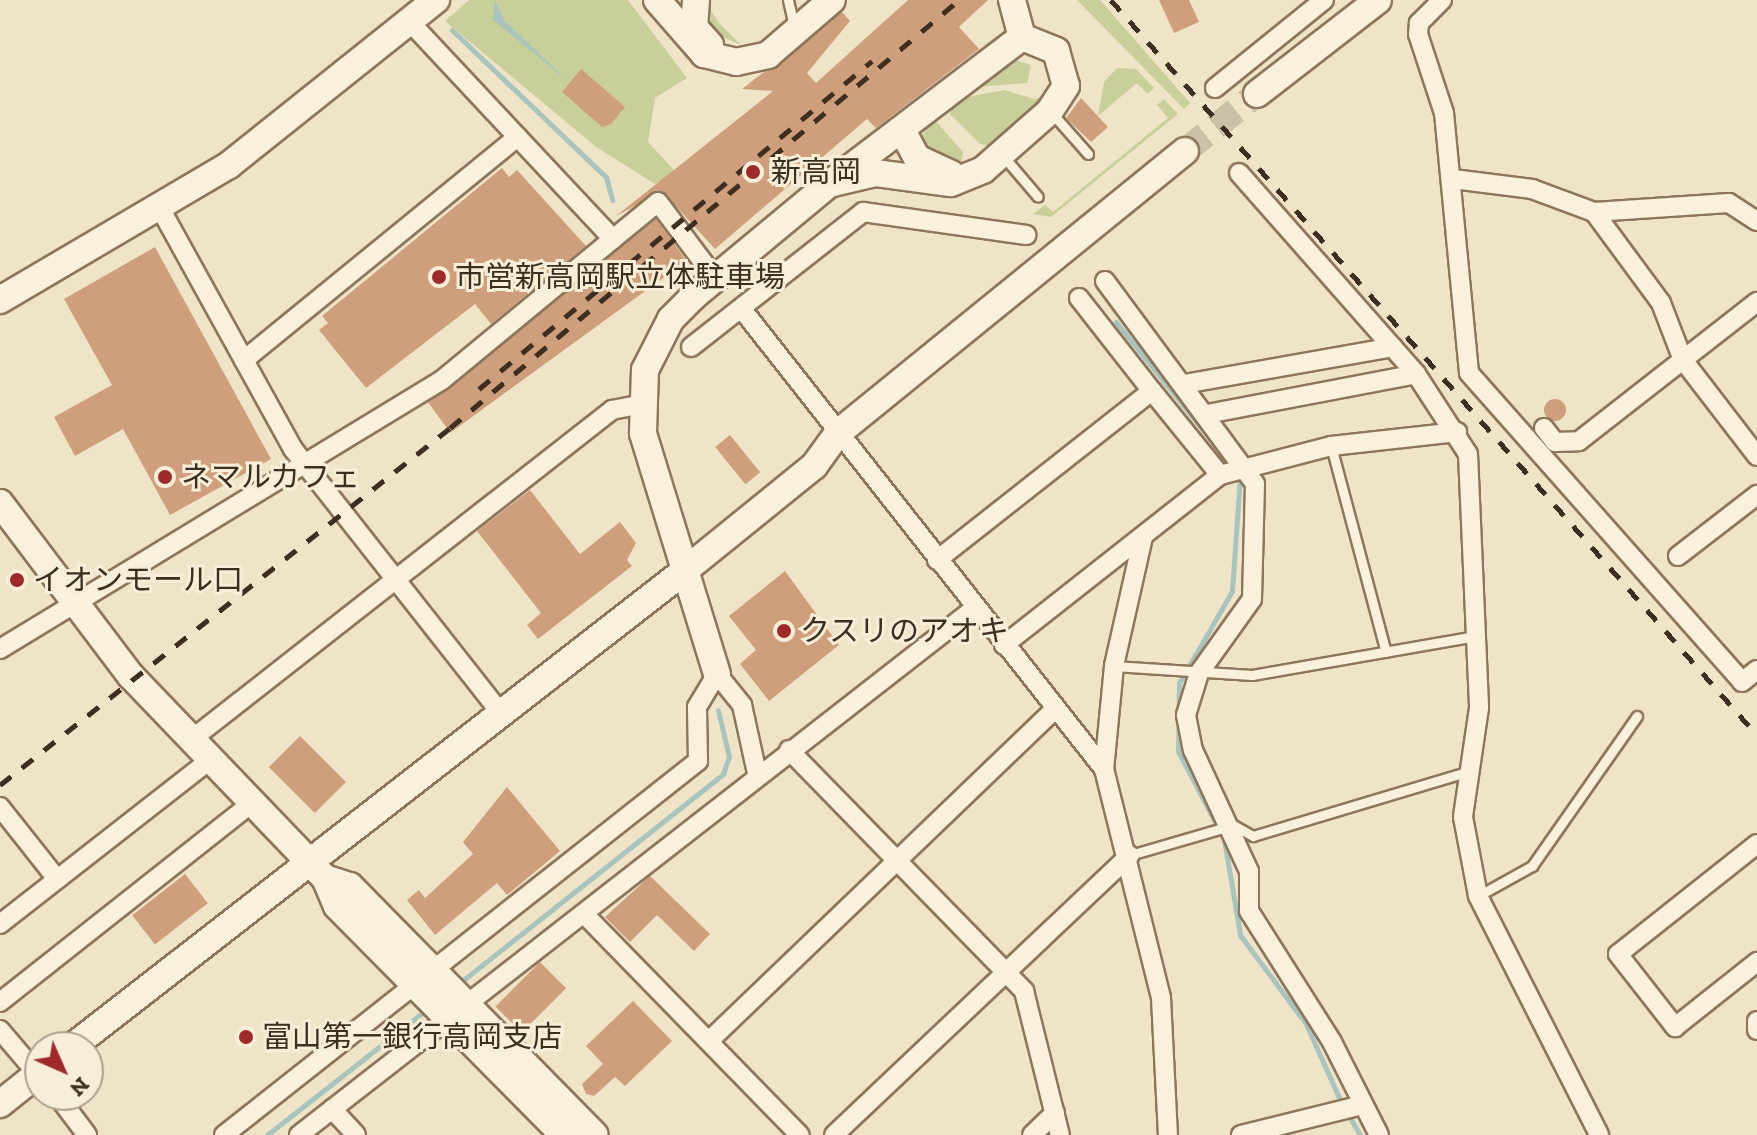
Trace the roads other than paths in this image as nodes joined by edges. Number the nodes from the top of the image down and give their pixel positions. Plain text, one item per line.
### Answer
1 (436, 0) edge
2 (657, 0) edge
3 (696, 0) edge
4 (788, 0) edge
5 (832, 0) edge
6 (1012, 0) edge
7 (1324, 0) edge
8 (1378, 0) edge
9 (1442, 0) edge
10 (411, 23) junction
11 (1022, 37) junction
12 (789, 38) junction
13 (736, 62) junction
14 (1215, 88) dead end
15 (1257, 94) tunnel mouth
16 (1050, 111) junction
17 (903, 132) junction
18 (517, 137) junction
19 (1185, 151) tunnel mouth
20 (1088, 154) dead end
21 (992, 162) junction
22 (1239, 173) dead end
23 (1453, 179) junction
24 (829, 184) junction
25 (1038, 197) dead end
26 (160, 208) junction
27 (1594, 212) junction
28 (1757, 221) edge
29 (1026, 235) dead end
30 (613, 239) junction
31 (715, 278) junction
32 (1105, 281) dead end
33 (1079, 298) dead end
34 (0, 300) edge
35 (1757, 302) edge
36 (741, 308) junction
37 (691, 347) dead end
38 (1393, 347) junction
39 (244, 360) junction
40 (1683, 360) junction
41 (1416, 374) junction
42 (1184, 384) junction
43 (1152, 391) junction
44 (638, 405) junction
45 (1207, 414) junction
46 (1544, 428) dead end
47 (1457, 432) junction
48 (838, 433) junction
49 (1331, 446) junction
50 (1757, 456) edge
51 (304, 464) junction
52 (1246, 466) junction
53 (1222, 475) junction
54 (1757, 495) edge
55 (0, 503) edge
56 (1143, 537) junction
57 (1678, 556) dead end
58 (937, 560) junction
59 (683, 572) junction
60 (394, 579) junction
61 (72, 607) junction
62 (975, 608) junction
63 (1476, 636) junction
64 (1004, 645) junction
65 (0, 649) edge
66 (1386, 652) junction
67 (1114, 666) junction
68 (1757, 670) edge
69 (1199, 673) junction
70 (717, 674) junction
71 (1054, 710) junction
72 (499, 711) junction
73 (1637, 716) dead end
74 (192, 739) junction
75 (789, 750) junction
76 (211, 759) junction
77 (1104, 769) junction
78 (1469, 771) junction
79 (757, 773) junction
80 (253, 802) junction
81 (0, 807) edge
82 (1233, 825) junction
83 (1757, 844) edge
84 (1130, 855) junction
85 (894, 862) junction
86 (318, 871) junction
87 (57, 879) junction
88 (1478, 896) junction
89 (586, 916) junction
90 (0, 924) edge
91 (1757, 962) edge
92 (1005, 972) junction
93 (443, 994) junction
94 (0, 1002) edge
95 (1757, 1021) edge
96 (0, 1030) edge
97 (1757, 1030) edge
98 (94, 1031) edge
99 (710, 1040) junction
100 (24, 1057) edge
101 (24, 1086) edge
102 (0, 1104) edge
103 (1362, 1105) junction
104 (332, 1109) junction
105 (69, 1111) edge
106 (1055, 1113) junction
107 (1275, 1132) edge
108 (87, 1135) edge
109 (224, 1135) edge
110 (299, 1135) edge
111 (356, 1135) edge
112 (564, 1135) edge
113 (595, 1135) edge
114 (800, 1135) edge
115 (834, 1135) edge
116 (1032, 1135) edge
117 (1060, 1135) edge
118 (1168, 1135) edge
119 (1241, 1135) edge
120 (1379, 1135) edge
121 (1599, 1135) edge

1 - 10 street
2 - 13 street
3 - 13 street
4 - 12 lane
5 - 12 street
6 - 11 street
7 - 14 street
8 - 15 street
9 - 23 street
10 - 18 street
10 - 26 street
11 - 16 street
11 - 17 street
12 - 13 street
16 - 20 lane
16 - 21 street
17 - 21 street
17 - 24 street
18 - 30 street
18 - 39 street
19 - 48 street
21 - 24 street
21 - 25 lane
22 - 38 street
23 - 27 street
23 - 68 street
24 - 31 street
26 - 34 street
26 - 39 street
27 - 28 street
27 - 40 street
29 - 36 street
30 - 31 street
30 - 51 street
31 - 44 street
32 - 42 street
33 - 43 street
35 - 40 street
36 - 37 street
36 - 48 street
38 - 41 street
38 - 42 street
39 - 51 street
40 - 46 street
40 - 50 street
41 - 45 street
41 - 47 street
42 - 45 street
43 - 53 street
43 - 58 street
44 - 59 street
44 - 60 street
45 - 52 street
47 - 49 street
47 - 63 street
48 - 58 street
48 - 59 street
49 - 52 street
49 - 66 lane
51 - 60 street
51 - 61 street
52 - 53 street
52 - 69 street
53 - 56 street
54 - 57 street
55 - 61 street
56 - 64 street
56 - 67 street
58 - 62 street
59 - 70 street
59 - 72 street
60 - 72 street
60 - 74 street
61 - 65 street
61 - 74 street
62 - 64 street
62 - 75 street
63 - 66 lane
63 - 78 street
64 - 71 street
66 - 69 lane
67 - 69 lane
67 - 77 street
69 - 82 street
70 - 79 street
70 - 93 street
71 - 77 street
71 - 85 street
72 - 86 street
73 - 88 lane
74 - 76 street
75 - 79 street
75 - 85 street
76 - 80 street
76 - 87 street
77 - 84 street
78 - 82 lane
78 - 88 street
79 - 89 street
80 - 86 street
80 - 94 street
81 - 87 street
82 - 84 lane
82 - 103 street
83 - 91 street
84 - 92 street
84 - 118 street
85 - 92 street
85 - 99 street
86 - 93 street
86 - 98 street
87 - 90 street
88 - 121 street
89 - 93 street
89 - 99 street
92 - 106 street
92 - 115 street
93 - 104 street
93 - 109 street
93 - 112 street
93 - 113 street
95 - 97 street
96 - 100 street
99 - 114 street
101 - 102 street
103 - 107 street
103 - 120 street
104 - 110 street
104 - 111 street
105 - 108 street
106 - 116 street
106 - 117 street
107 - 119 street

